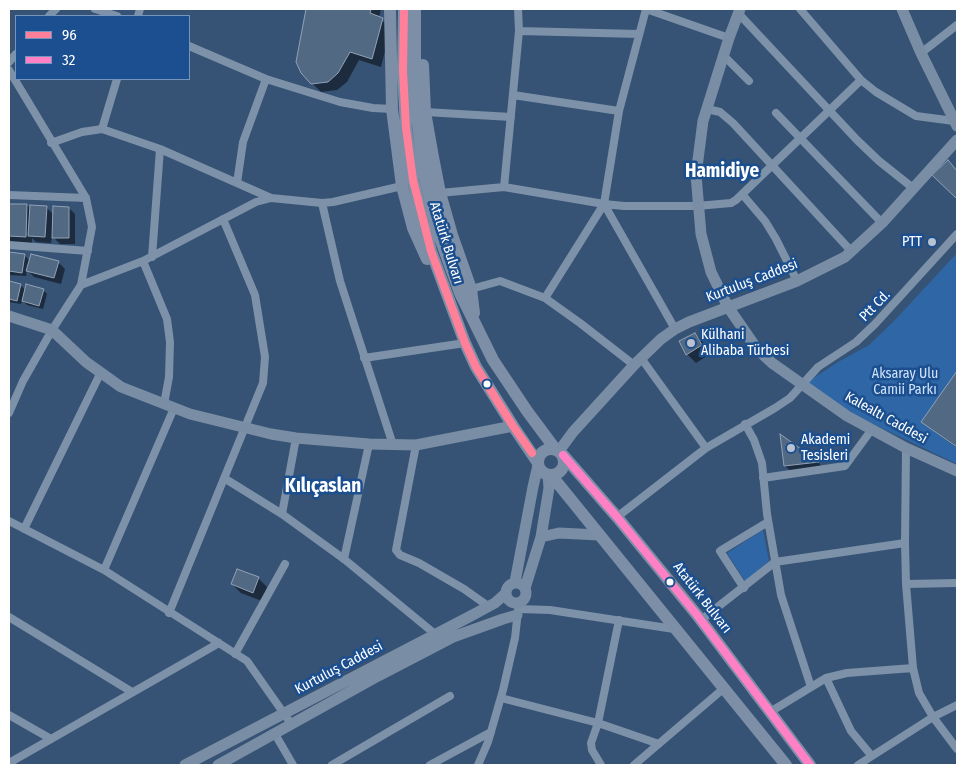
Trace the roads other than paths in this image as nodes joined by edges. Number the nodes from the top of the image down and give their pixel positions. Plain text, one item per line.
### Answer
1 (95, 9) edge
2 (390, 9) edge
3 (404, 9) edge
4 (415, 9) edge
5 (423, 9) edge
6 (518, 9) edge
7 (646, 9) edge
8 (800, 9) edge
9 (902, 9) edge
10 (739, 11) edge
11 (114, 15) edge
12 (957, 25) edge
13 (519, 31) junction
14 (639, 34) junction
15 (729, 38) junction
16 (190, 46) edge
17 (921, 53) junction
18 (723, 55) junction
19 (9, 70) edge
20 (266, 79) junction
21 (118, 80) edge
22 (861, 80) junction
23 (749, 81) dead end
24 (512, 95) junction
25 (392, 109) junction
26 (707, 109) junction
27 (830, 109) junction
28 (619, 111) junction
29 (425, 112) junction
30 (776, 113) dead end
31 (510, 117) junction
32 (956, 123) edge
33 (102, 129) junction
34 (799, 138) junction
35 (957, 140) edge
36 (51, 142) junction
37 (160, 149) junction
38 (772, 164) junction
39 (237, 183) junction
40 (402, 186) junction
41 (504, 187) junction
42 (913, 188) junction
43 (440, 194) junction
44 (742, 194) junction
45 (9, 195) edge
46 (86, 198) junction
47 (271, 198) junction
48 (322, 203) junction
49 (604, 204) junction
50 (697, 206) junction
51 (223, 219) junction
52 (882, 223) junction
53 (957, 234) edge
54 (9, 245) edge
55 (88, 252) junction
56 (852, 252) junction
57 (152, 257) junction
58 (143, 261) junction
59 (797, 282) junction
60 (81, 285) junction
61 (471, 288) junction
62 (545, 298) junction
63 (728, 307) junction
64 (9, 316) edge
65 (475, 326) junction
66 (675, 329) junction
67 (52, 330) junction
68 (465, 343) junction
69 (364, 358) junction
70 (638, 361) junction
71 (101, 372) junction
72 (801, 384) junction
73 (169, 406) junction
74 (9, 413) edge
75 (745, 424) junction
76 (512, 426) junction
77 (244, 428) junction
78 (872, 430) junction
79 (296, 438) junction
80 (368, 444) junction
81 (393, 445) junction
82 (416, 445) junction
83 (706, 448) junction
84 (906, 448) junction
85 (559, 452) junction
86 (538, 464) junction
87 (957, 471) edge
88 (550, 475) junction
89 (224, 478) junction
90 (763, 478) junction
91 (282, 514) junction
92 (617, 518) junction
93 (9, 522) edge
94 (768, 522) junction
95 (24, 529) junction
96 (599, 535) junction
97 (540, 537) junction
98 (905, 543) junction
99 (344, 559) junction
100 (775, 562) junction
101 (285, 564) dead end
102 (104, 570) junction
103 (957, 583) edge
104 (906, 584) junction
105 (520, 585) junction
106 (744, 588) junction
107 (505, 594) junction
108 (488, 606) junction
109 (518, 609) junction
110 (169, 613) junction
111 (9, 617) edge
112 (619, 620) junction
113 (701, 620) junction
114 (674, 629) junction
115 (435, 634) junction
116 (219, 642) junction
117 (236, 654) junction
118 (912, 668) junction
119 (826, 678) junction
120 (811, 687) junction
121 (723, 689) junction
122 (132, 692) junction
123 (450, 696) dead end
124 (500, 698) junction
125 (957, 706) edge
126 (770, 712) junction
127 (285, 714) junction
128 (9, 715) edge
129 (933, 717) junction
130 (598, 724) junction
131 (292, 725) junction
132 (491, 732) junction
133 (275, 734) junction
134 (50, 739) junction
135 (659, 744) junction
136 (957, 749) edge
137 (872, 755) junction
138 (9, 763) edge
139 (185, 765) edge
140 (218, 765) edge
141 (293, 765) edge
142 (332, 765) edge
143 (430, 765) edge
144 (478, 765) edge
145 (601, 765) edge
146 (634, 765) edge
147 (786, 765) edge
148 (810, 765) edge
149 (858, 765) edge

1 - 11 street
2 - 25 main road
3 - 68 main road, Atatürk Bulvarı
4 - 65 main road, Atatürk Bulvarı
5 - 29 main road
6 - 13 street
7 - 14 street
7 - 15 street
8 - 22 street
9 - 17 street
10 - 15 street, Kalealtı Caddesi
10 - 27 street
12 - 17 street
13 - 14 street
13 - 24 street
14 - 28 street
15 - 18 street, Kalealtı Caddesi
16 - 20 street
17 - 32 street
18 - 23 street
18 - 26 street, Kalealtı Caddesi
19 - 36 street
20 - 25 street
20 - 39 street
21 - 33 street
22 - 27 street
22 - 32 street
24 - 28 street
24 - 31 street
25 - 40 main road
26 - 38 street
26 - 50 street, Kalealtı Caddesi
27 - 34 street
27 - 42 street
28 - 49 street
29 - 31 street
29 - 43 main road
30 - 34 street
31 - 41 street
33 - 36 street
33 - 37 street
34 - 38 street
34 - 52 street
35 - 42 street, Kurtuluş Caddesi
36 - 46 street
37 - 39 street
37 - 57 street
38 - 44 street
38 - 56 street
39 - 47 street
40 - 48 street
40 - 68 main road
41 - 43 street
41 - 49 street
42 - 52 street, Kurtuluş Caddesi
43 - 61 main road
44 - 50 street
44 - 59 street
45 - 46 street
46 - 55 street
47 - 48 street
47 - 51 street
48 - 69 street
49 - 50 street
49 - 62 street
49 - 66 street
50 - 63 street, Kalealtı Caddesi
51 - 57 street
51 - 77 street
52 - 56 street, Kurtuluş Caddesi
53 - 72 street, Ptt Cd.
54 - 55 street
55 - 60 street
56 - 59 street, Kurtuluş Caddesi
57 - 58 street
58 - 60 street
58 - 73 street
59 - 63 street, Kurtuluş Caddesi
60 - 67 street
61 - 62 street
61 - 65 main road
62 - 70 street
63 - 66 street, Kurtuluş Caddesi
63 - 72 street, Kalealtı Caddesi
64 - 67 street
65 - 85 main road, Atatürk Bulvarı
66 - 70 street, Kurtuluş Caddesi
67 - 71 street
67 - 74 street
68 - 69 street
68 - 76 main road, Atatürk Bulvarı
69 - 81 street
70 - 83 street
70 - 85 street, Kurtuluş Caddesi
71 - 73 street
71 - 95 street
72 - 75 street, Ptt Cd.
72 - 78 street, Kalealtı Caddesi
73 - 77 street
73 - 102 street
75 - 83 street, Ptt Cd.
75 - 90 street
76 - 82 street
76 - 86 main road, Atatürk Bulvarı
77 - 79 street
77 - 89 street
78 - 84 street, Kalealtı Caddesi
78 - 90 street
79 - 80 street
79 - 91 street
80 - 81 street
80 - 99 street
81 - 82 street
82 - 108 street
83 - 92 street, Ptt Cd.
84 - 87 street, Kalealtı Caddesi
84 - 98 street
85 - 86 main road
85 - 88 main road
85 - 92 main road, Atatürk Bulvarı
86 - 88 main road
86 - 105 street
88 - 96 main road
88 - 97 street
89 - 91 street
89 - 110 street
90 - 94 street
91 - 99 street
92 - 113 main road, Atatürk Bulvarı
93 - 95 street
94 - 100 street
94 - 106 street
95 - 102 street
96 - 97 street
96 - 114 main road
97 - 105 street
98 - 100 street
98 - 104 street
99 - 115 street
100 - 106 street
100 - 120 street
101 - 117 street
102 - 110 street
103 - 104 street
104 - 118 street
105 - 107 street, Kurtuluş Caddesi
105 - 109 street
106 - 113 street
107 - 108 street, Kurtuluş Caddesi
107 - 109 street
108 - 115 street, Kurtuluş Caddesi
109 - 112 street
109 - 124 street
109 - 131 street
110 - 116 street
111 - 122 street
112 - 114 street
112 - 130 street
113 - 126 main road, Atatürk Bulvarı
114 - 121 main road
115 - 127 street, Kurtuluş Caddesi
116 - 117 street
116 - 122 street
117 - 127 street
118 - 119 street
118 - 129 street
119 - 120 street
119 - 137 street
120 - 126 street
121 - 135 street
121 - 147 main road
122 - 134 street
123 - 142 street
124 - 130 street
124 - 132 street
125 - 129 street
126 - 148 main road, Atatürk Bulvarı
127 - 131 street
127 - 139 street, Kurtuluş Caddesi
128 - 134 street
129 - 136 street
129 - 137 street
130 - 135 street
130 - 145 street
131 - 133 street
132 - 143 street
132 - 144 street
133 - 140 street
133 - 141 street
134 - 138 street
135 - 146 street
137 - 149 street

